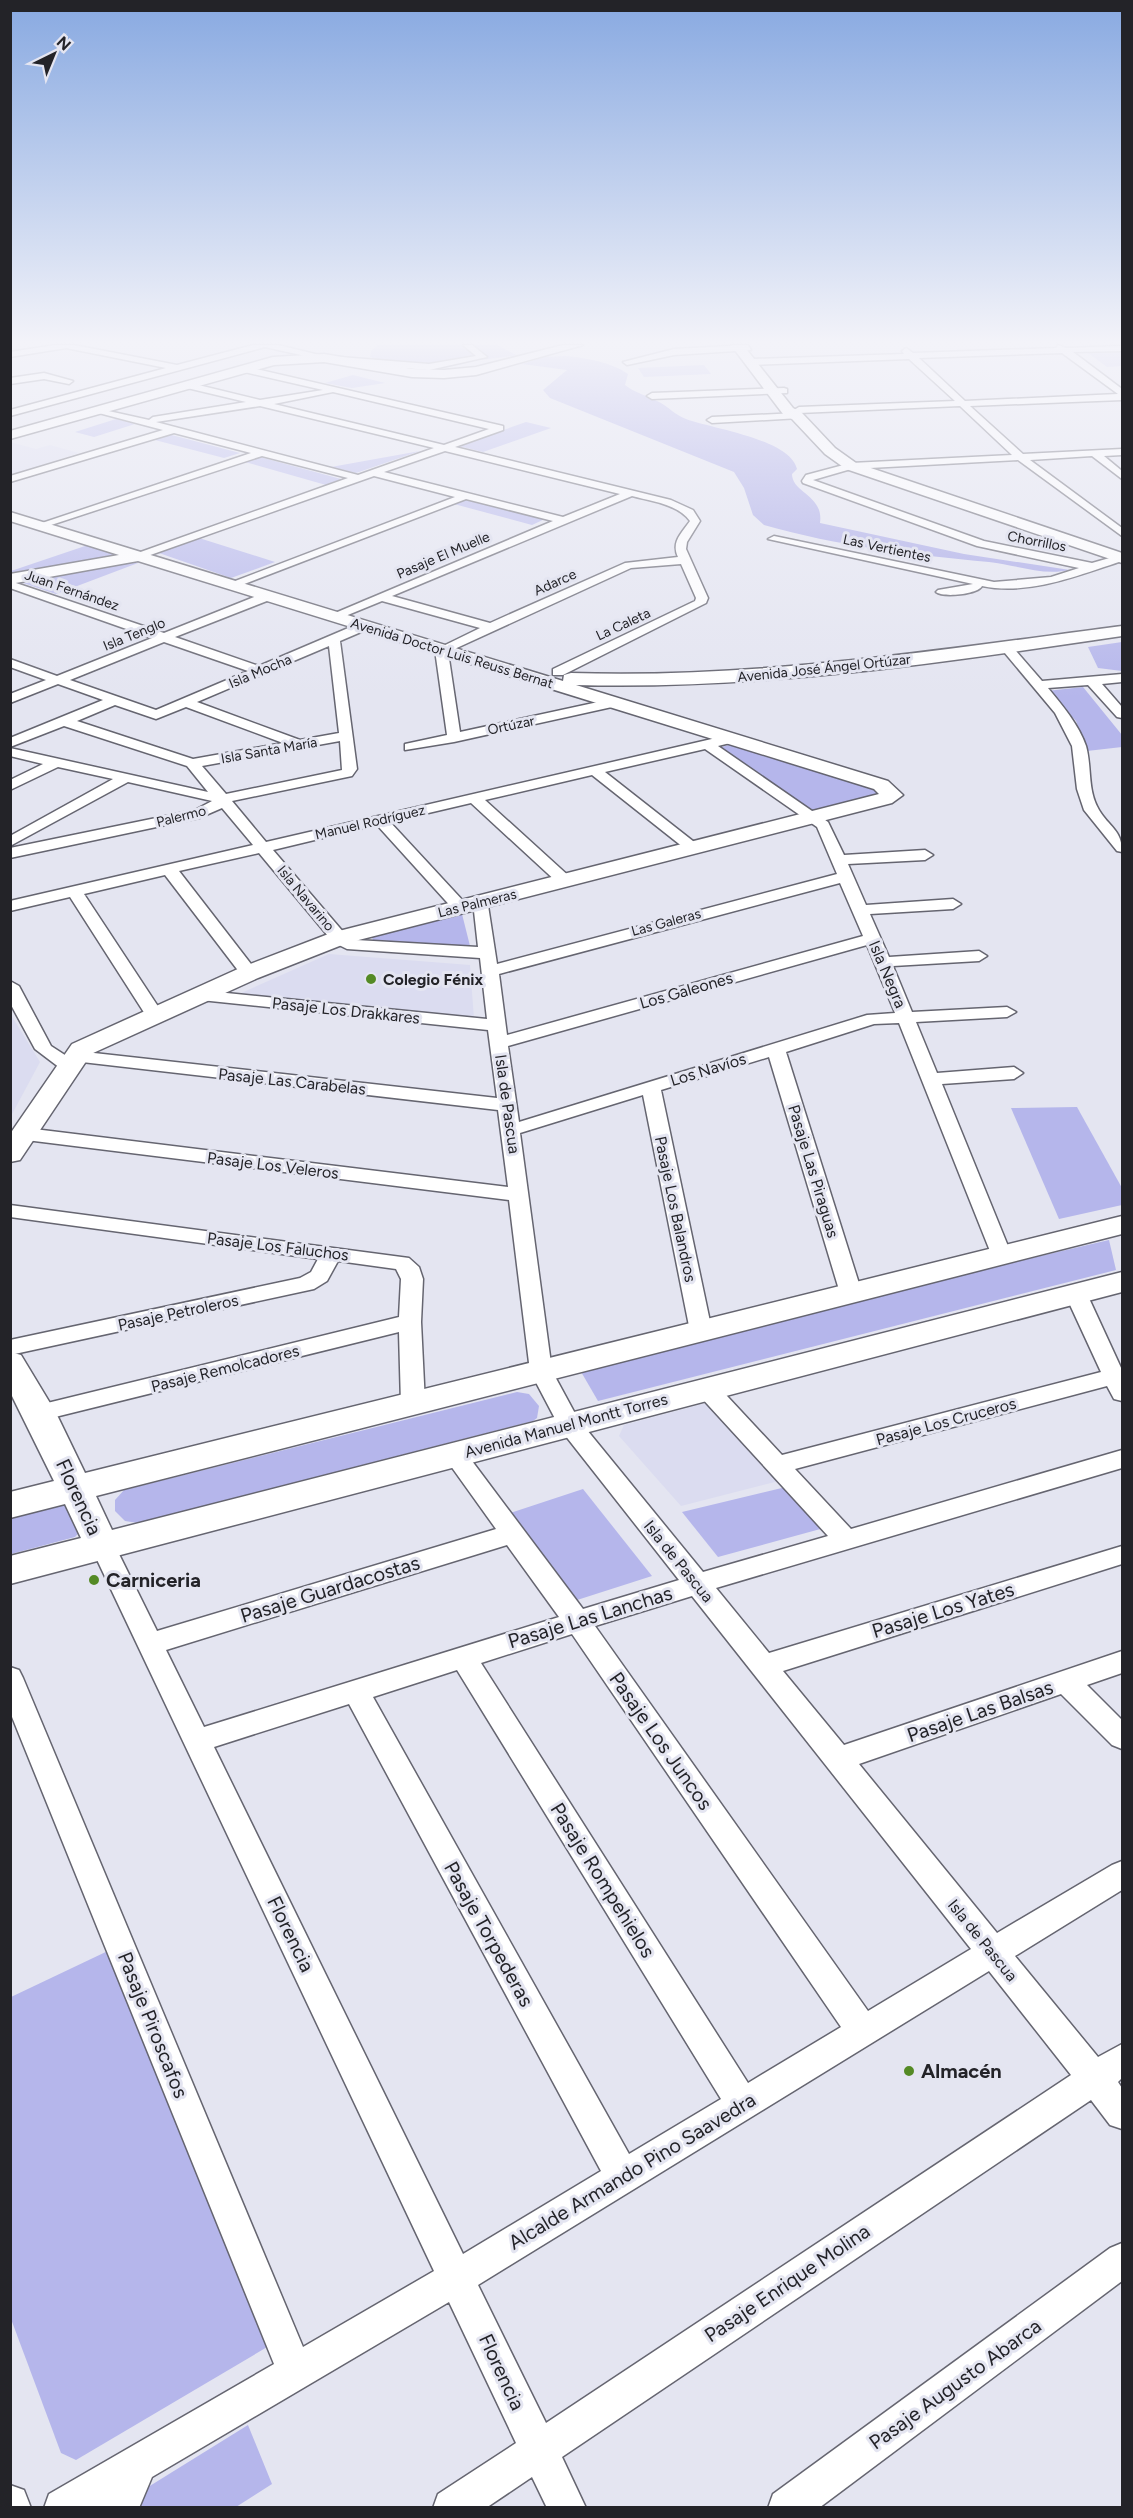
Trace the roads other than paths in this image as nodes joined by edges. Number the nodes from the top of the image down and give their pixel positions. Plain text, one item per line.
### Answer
1 (65, 463) edge
2 (233, 463) edge
3 (299, 463) edge
4 (403, 463) edge
5 (509, 463) edge
6 (845, 463) edge
7 (916, 463) edge
8 (1027, 463) edge
9 (1106, 463) edge
10 (850, 466) junction
11 (374, 473) junction
12 (1122, 476) edge
13 (359, 478) junction
14 (10, 479) edge
15 (631, 493) junction
16 (466, 496) junction
17 (10, 516) edge
18 (1122, 516) edge
19 (1099, 517) junction
20 (564, 521) junction
21 (41, 525) junction
22 (1122, 533) edge
23 (774, 540) dead end
24 (138, 556) junction
25 (1121, 558) edge
26 (686, 560) junction
27 (1088, 566) junction
28 (10, 579) edge
29 (10, 585) edge
30 (234, 585) junction
31 (994, 585) junction
32 (942, 592) dead end
33 (268, 596) junction
34 (382, 597) junction
35 (334, 616) junction
36 (364, 626) junction
37 (490, 627) junction
38 (1122, 631) edge
39 (164, 638) junction
40 (334, 639) junction
41 (1005, 646) junction
42 (441, 650) junction
43 (10, 663) edge
44 (260, 671) junction
45 (558, 672) dead end
46 (523, 675) junction
47 (1122, 678) edge
48 (58, 680) junction
49 (1092, 681) junction
50 (1039, 685) junction
51 (10, 699) edge
52 (113, 700) junction
53 (187, 703) junction
54 (612, 703) junction
55 (1122, 714) edge
56 (64, 721) junction
57 (346, 736) junction
58 (454, 738) junction
59 (729, 739) junction
60 (10, 743) edge
61 (300, 744) junction
62 (707, 744) junction
63 (410, 747) dead end
64 (10, 752) edge
65 (55, 763) junction
66 (192, 763) junction
67 (594, 770) junction
68 (125, 778) junction
69 (10, 786) edge
70 (893, 793) joint
71 (474, 798) junction
72 (222, 799) junction
73 (816, 817) junction
74 (380, 820) junction
75 (10, 842) edge
76 (262, 847) junction
77 (693, 848) junction
78 (1122, 848) edge
79 (10, 853) edge
80 (925, 855) dead end
81 (837, 860) junction
82 (168, 869) junction
83 (845, 877) junction
84 (565, 880) junction
85 (74, 891) junction
86 (471, 904) junction
87 (953, 904) dead end
88 (10, 906) edge
89 (860, 910) junction
90 (339, 938) junction
91 (873, 938) junction
92 (979, 956) dead end
93 (488, 962) junction
94 (883, 962) junction
95 (249, 973) junction
96 (10, 986) edge
97 (197, 995) junction
98 (1007, 1012) dead end
99 (154, 1014) junction
100 (907, 1019) junction
101 (497, 1034) junction
102 (776, 1049) junction
103 (73, 1062) junction
104 (1014, 1073) dead end
105 (931, 1079) junction
106 (651, 1087) junction
107 (508, 1105) junction
108 (511, 1130) junction
109 (18, 1144) edge
110 (519, 1195) junction
111 (10, 1211) edge
112 (1122, 1225) edge
113 (331, 1254) junction
114 (1002, 1256) junction
115 (1122, 1281) edge
116 (851, 1293) junction
117 (1076, 1294) junction
118 (410, 1322) junction
119 (701, 1331) junction
120 (10, 1348) edge
121 (10, 1363) edge
122 (541, 1371) junction
123 (1119, 1384) edge
124 (706, 1388) junction
125 (413, 1404) junction
126 (39, 1413) junction
127 (569, 1424) junction
128 (455, 1455) junction
129 (1122, 1459) edge
130 (777, 1466) junction
131 (75, 1488) junction
132 (10, 1504) edge
133 (511, 1534) junction
134 (846, 1540) junction
135 (103, 1547) junction
136 (1122, 1555) edge
137 (10, 1570) edge
138 (697, 1584) junction
139 (577, 1621) junction
140 (150, 1644) junction
141 (464, 1657) junction
142 (1122, 1662) edge
143 (763, 1666) junction
144 (10, 1678) edge
145 (1066, 1681) junction
146 (355, 1690) junction
147 (1122, 1737) edge
148 (197, 1741) junction
149 (838, 1759) junction
150 (1122, 1874) edge
151 (993, 1953) junction
152 (863, 2031) junction
153 (1108, 2069) edge
154 (743, 2104) junction
155 (1122, 2113) edge
156 (623, 2177) junction
157 (1122, 2260) edge
158 (458, 2277) junction
159 (295, 2372) junction
160 (538, 2448) junction
161 (139, 2463) junction
162 (63, 2508) edge
163 (119, 2508) edge
164 (452, 2508) edge
165 (567, 2508) edge
166 (787, 2508) edge

1 - 14 street
2 - 21 street
3 - 13 street
4 - 11 street
5 - 15 street
6 - 10 street
7 - 10 street, Chorrillos
8 - 19 street
9 - 12 street
10 - 25 street
10 - 27 street, Chorrillos
11 - 13 street
11 - 16 street
13 - 24 street
15 - 20 street, Pasaje El Muelle
15 - 26 street
16 - 20 street
16 - 30 street
17 - 21 street, Avenida Doctor Luis Reuss Bernat
18 - 19 street
19 - 22 street
20 - 34 street, Pasaje El Muelle
21 - 24 street, Avenida Doctor Luis Reuss Bernat
23 - 31 street, Las Vertientes
24 - 28 street
24 - 30 street, Avenida Doctor Luis Reuss Bernat
25 - 27 street, Las Vertientes
26 - 37 street, Adarce
26 - 45 street, La Caleta
27 - 31 street, Las Vertientes
29 - 39 street, Juan Fernández
30 - 33 street, Avenida Doctor Luis Reuss Bernat
31 - 32 street, Las Vertientes
33 - 35 street, Avenida Doctor Luis Reuss Bernat
33 - 39 street, Isla Tenglo
34 - 35 street, Pasaje El Muelle
34 - 37 street
35 - 36 street, Avenida Doctor Luis Reuss Bernat
36 - 40 street, Isla Mocha
36 - 42 street, Avenida Doctor Luis Reuss Bernat
37 - 42 street, Adarce
38 - 41 street, Avenida José Ángel Ortúzar
39 - 44 street, Juan Fernández
39 - 48 street, Isla Tenglo
40 - 44 street, Isla Mocha
40 - 57 street
41 - 46 street, Avenida José Ángel Ortúzar
41 - 50 street
42 - 46 street, Avenida Doctor Luis Reuss Bernat
42 - 58 street
43 - 48 street
44 - 53 street, Isla Mocha
46 - 54 street, Avenida Doctor Luis Reuss Bernat
47 - 49 street
48 - 51 street, Isla Tenglo
48 - 52 street
49 - 50 street
49 - 55 street
50 - 78 street
52 - 53 street, Isla Mocha
52 - 56 street
53 - 61 street
54 - 58 street, Ortúzar
54 - 59 street, Avenida Doctor Luis Reuss Bernat
56 - 60 street
56 - 66 street
57 - 61 street, Isla Santa María
57 - 72 street, Palermo
58 - 63 street, Ortúzar
59 - 62 street, Manuel Rodríguez
59 - 70 street, Avenida Doctor Luis Reuss Bernat
61 - 66 street, Isla Santa María
62 - 67 street, Manuel Rodríguez
62 - 73 street, Isla Negra
64 - 65 street
65 - 68 street
65 - 69 street
66 - 72 street, Isla Navarino
67 - 71 street, Manuel Rodríguez
67 - 77 street
68 - 72 street
68 - 75 street
70 - 73 street, Las Palmeras
71 - 74 street, Manuel Rodríguez
71 - 84 street
72 - 76 street, Isla Navarino
72 - 79 street, Palermo
73 - 77 street, Las Palmeras
73 - 81 street, Isla Negra
74 - 76 street, Manuel Rodríguez
74 - 86 street
76 - 82 street, Manuel Rodríguez
76 - 90 street, Isla Navarino
77 - 84 street, Las Palmeras
80 - 81 street
81 - 83 street, Isla Negra
82 - 85 street, Manuel Rodríguez
82 - 95 street
83 - 89 street, Isla Negra
83 - 93 street, Las Galeras
84 - 86 street, Las Palmeras
85 - 88 street, Manuel Rodríguez
85 - 99 street
86 - 90 street, Las Palmeras
86 - 93 street, Isla de Pascua
87 - 89 street
89 - 91 street, Isla Negra
90 - 93 street, Isla Navarino
90 - 95 street, Las Palmeras
91 - 94 street, Isla Negra
91 - 101 street, Los Galeones
92 - 94 street
93 - 101 street, Isla de Pascua
94 - 100 street, Isla Negra
95 - 97 street, Las Palmeras
96 - 103 street
97 - 99 street, Las Palmeras
97 - 101 street, Pasaje Los Drakkares
98 - 100 street, Los Navíos
99 - 103 street, Las Palmeras
100 - 102 street, Los Navíos
100 - 105 street, Isla Negra
101 - 107 street, Isla de Pascua
102 - 106 street, Los Navíos
102 - 116 street, Pasaje Las Piraguas
103 - 107 street, Pasaje Las Carabelas
103 - 109 street
104 - 105 street
105 - 114 street, Isla Negra
106 - 108 street, Los Navíos
106 - 119 street, Pasaje Los Balandros
107 - 108 street, Isla de Pascua
108 - 110 street, Isla de Pascua
109 - 110 street, Pasaje Los Veleros
110 - 122 street, Isla de Pascua
111 - 113 street, Pasaje Los Faluchos
112 - 114 street
113 - 118 street, Pasaje Los Faluchos
113 - 120 street, Pasaje Petroleros
114 - 116 street
115 - 117 street, Avenida Manuel Montt Torres
116 - 119 street
117 - 123 street
117 - 124 street, Avenida Manuel Montt Torres
118 - 125 street, Pasaje Los Faluchos
118 - 126 street, Pasaje Remolcadores
119 - 122 street
121 - 126 street, Florencia
122 - 125 street
122 - 127 street, Isla de Pascua
123 - 130 street, Pasaje Los Cruceros
124 - 127 street, Avenida Manuel Montt Torres
124 - 130 street
125 - 131 street
126 - 131 street, Florencia
127 - 128 street, Avenida Manuel Montt Torres
127 - 138 street, Isla de Pascua
128 - 133 street, Pasaje Los Juncos
128 - 135 street, Avenida Manuel Montt Torres
129 - 134 street, Pasaje Las Lanchas
130 - 134 street
131 - 132 street
131 - 135 street, Florencia
133 - 139 street, Pasaje Los Juncos
133 - 140 street, Pasaje Guardacostas
134 - 138 street, Pasaje Las Lanchas
135 - 137 street, Avenida Manuel Montt Torres
135 - 140 street, Florencia
136 - 143 street, Pasaje Los Yates
138 - 139 street, Pasaje Las Lanchas
138 - 143 street, Isla de Pascua
139 - 141 street, Pasaje Las Lanchas
139 - 152 street, Pasaje Los Juncos
140 - 148 street, Florencia
141 - 146 street, Pasaje Las Lanchas
141 - 154 street, Pasaje Rompehielos
142 - 145 street, Pasaje Las Balsas
143 - 149 street, Isla de Pascua
144 - 159 street, Pasaje Piroscafos
145 - 147 street
145 - 149 street, Pasaje Las Balsas
146 - 148 street, Pasaje Las Lanchas
146 - 156 street, Pasaje Torpederas
148 - 158 street, Florencia
149 - 151 street, Isla de Pascua
150 - 151 street, Alcalde Armando Pino Saavedra
151 - 152 street, Alcalde Armando Pino Saavedra
151 - 153 street, Isla de Pascua
152 - 154 street, Alcalde Armando Pino Saavedra
153 - 155 street, Isla de Pascua
153 - 160 street, Pasaje Enrique Molina
154 - 156 street, Alcalde Armando Pino Saavedra
156 - 158 street, Alcalde Armando Pino Saavedra
157 - 166 street, Pasaje Augusto Abarca
158 - 159 street, Alcalde Armando Pino Saavedra
158 - 160 street, Florencia
159 - 161 street, Alcalde Armando Pino Saavedra
160 - 164 street, Pasaje Enrique Molina
160 - 165 street, Florencia
161 - 162 street, Alcalde Armando Pino Saavedra
161 - 163 street

